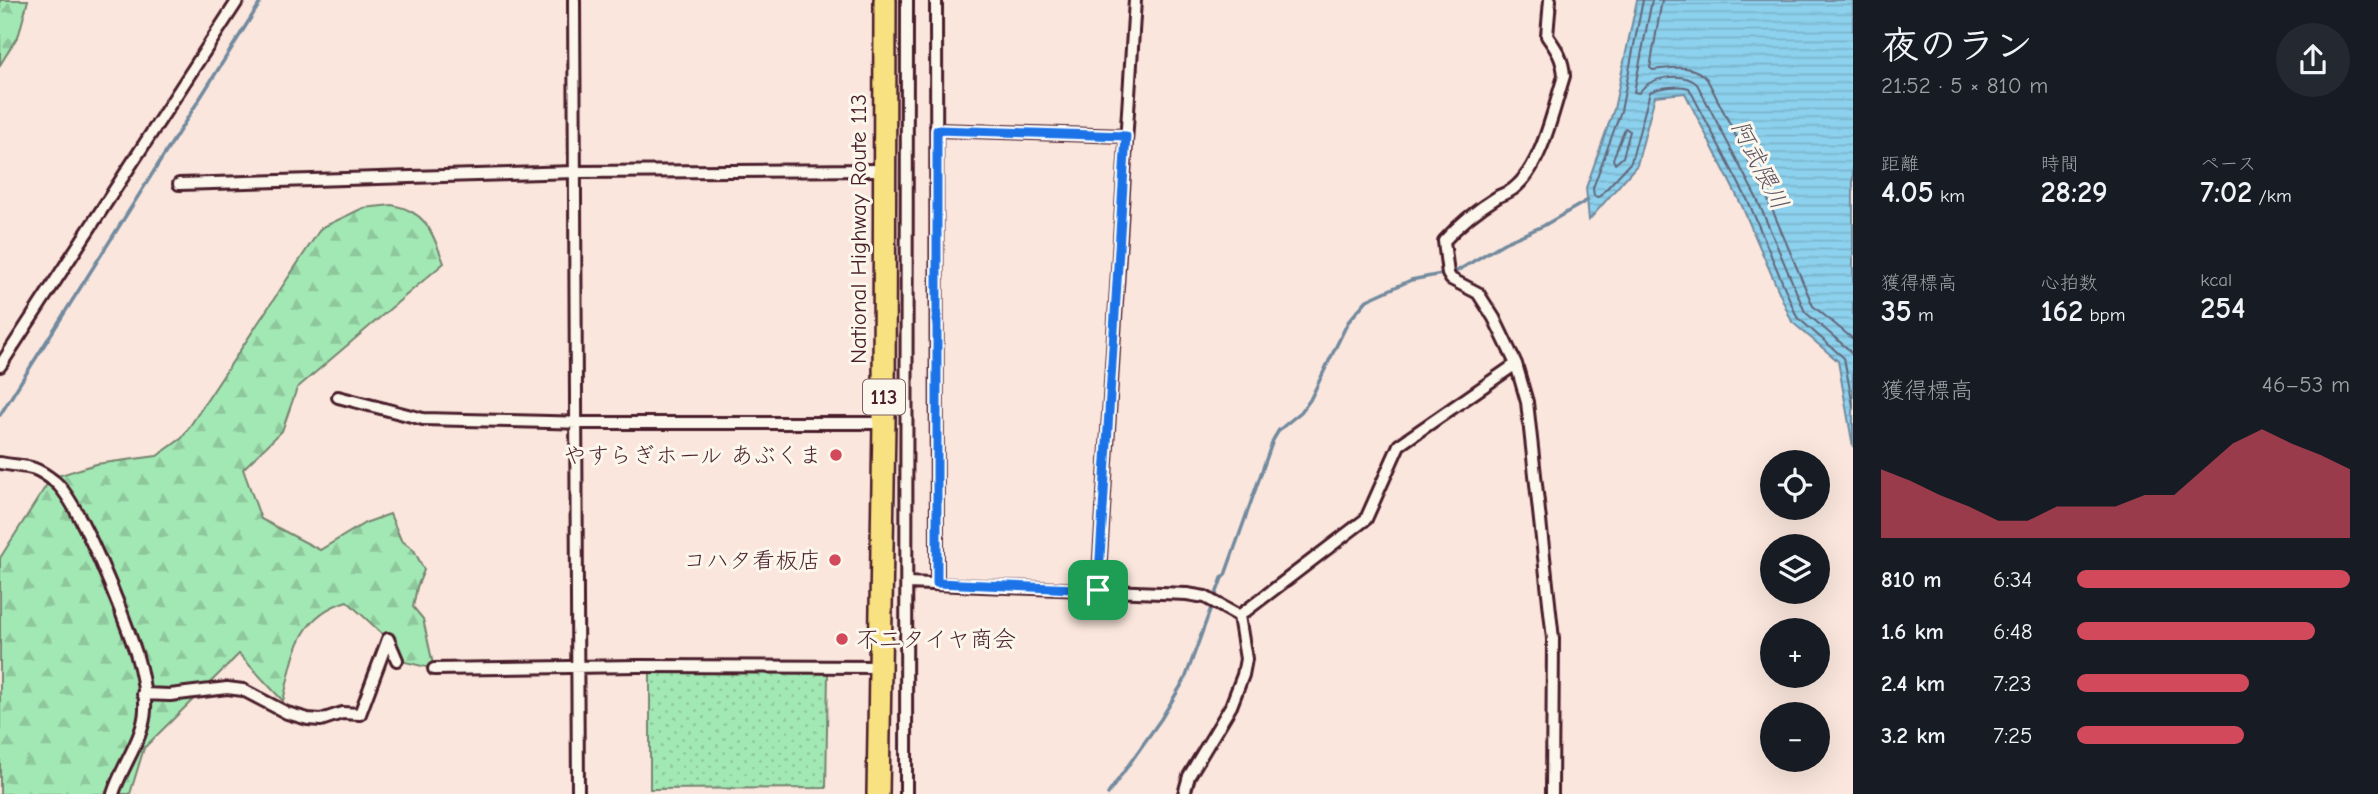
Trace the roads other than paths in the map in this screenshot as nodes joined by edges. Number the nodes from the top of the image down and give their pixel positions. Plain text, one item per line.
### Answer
1 (237, 0) edge
2 (574, 0) edge
3 (885, 0) edge
4 (907, 0) edge
5 (936, 0) edge
6 (1135, 0) edge
7 (1550, 0) edge
8 (937, 130) junction
9 (1126, 136) junction
10 (885, 170) junction
11 (575, 172) junction
12 (179, 184) dead end
13 (1516, 364) junction
14 (0, 366) edge
15 (338, 397) dead end
16 (577, 422) junction
17 (884, 423) junction
18 (0, 463) edge
19 (907, 583) junction
20 (937, 583) junction
21 (1098, 590) junction
22 (1239, 616) junction
23 (397, 660) dead end
24 (881, 667) junction
25 (578, 668) junction
26 (434, 669) dead end
27 (143, 694) junction
28 (113, 794) edge
29 (578, 794) edge
30 (878, 794) edge
31 (906, 794) edge
32 (1184, 794) edge
33 (1552, 794) edge

1 - 14 street
2 - 11 street
3 - 10 highway, National Highway Route 113 / 113
4 - 19 street
5 - 8 street
6 - 9 street
7 - 13 street
8 - 9 street
8 - 20 street
9 - 21 street
10 - 11 street
10 - 17 highway, National Highway Route 113 / 113
11 - 12 street
11 - 16 street
13 - 22 street
13 - 33 street
15 - 16 street
16 - 17 street
16 - 25 street
17 - 24 highway, National Highway Route 113 / 113
18 - 27 street
19 - 20 street
19 - 31 street
20 - 21 street
21 - 22 street
22 - 32 street
23 - 27 street
24 - 25 street
24 - 30 highway, National Highway Route 113 / 113
25 - 26 street
25 - 29 street
27 - 28 street

